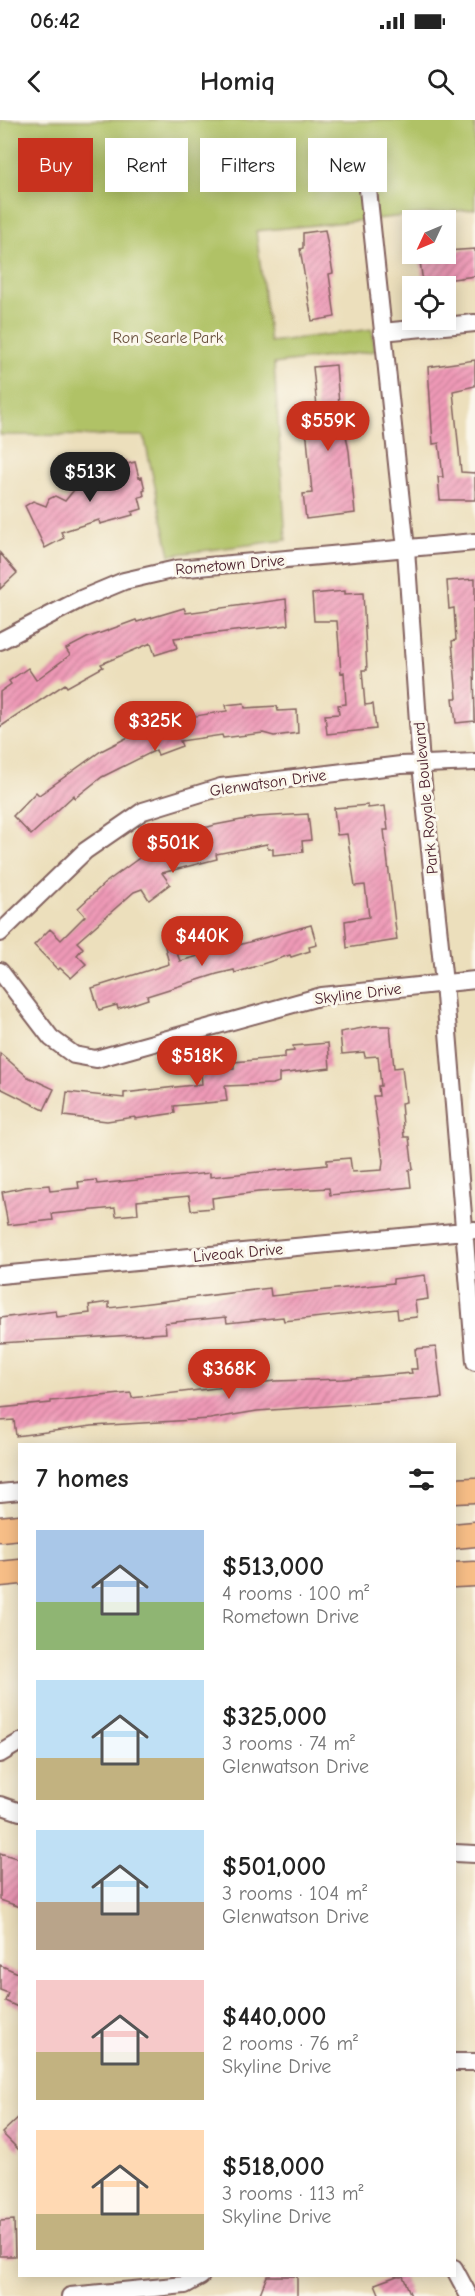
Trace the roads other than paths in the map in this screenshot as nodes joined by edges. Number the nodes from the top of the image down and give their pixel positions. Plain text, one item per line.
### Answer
1 (368, 192) edge
2 (475, 323) edge
3 (382, 332) junction
4 (475, 542) edge
5 (406, 549) junction
6 (0, 641) edge
7 (475, 762) edge
8 (421, 765) junction
9 (0, 933) edge
10 (0, 971) edge
11 (475, 980) edge
12 (444, 983) junction
13 (469, 1231) edge
14 (0, 1275) edge
15 (475, 1362) edge
16 (475, 1490) edge
17 (18, 1491) edge
18 (456, 1491) edge
19 (0, 1493) edge
20 (18, 1527) edge
21 (0, 1529) edge
22 (475, 1534) edge
23 (456, 1536) edge
24 (18, 1572) edge
25 (0, 1574) edge
26 (475, 1574) edge
27 (456, 1575) edge
28 (18, 1743) edge
29 (0, 1754) edge
30 (0, 1805) edge
31 (18, 1811) edge
32 (456, 1853) edge
33 (475, 1854) edge
34 (456, 2062) edge
35 (475, 2062) edge
36 (456, 2272) edge
37 (199, 2277) edge
38 (70, 2296) edge
39 (469, 2296) edge

1 - 3 street, Park Royale Boulevard
2 - 3 street
3 - 5 street, Park Royale Boulevard
4 - 5 street, Rometown Drive
5 - 6 street, Rometown Drive
5 - 8 street, Park Royale Boulevard
7 - 8 street, Glenwatson Drive
8 - 9 street, Glenwatson Drive
8 - 12 street, Park Royale Boulevard
10 - 12 street, Skyline Drive
11 - 12 street, Skyline Drive
12 - 13 street, Park Royale Boulevard
13 - 14 street, Liveoak Drive
13 - 15 street, Park Royale Boulevard
16 - 18 highway
17 - 19 street
20 - 21 highway
22 - 23 highway
24 - 25 highway
26 - 27 highway
28 - 29 street
30 - 31 street
32 - 33 street
34 - 35 street
36 - 39 street
37 - 38 street

